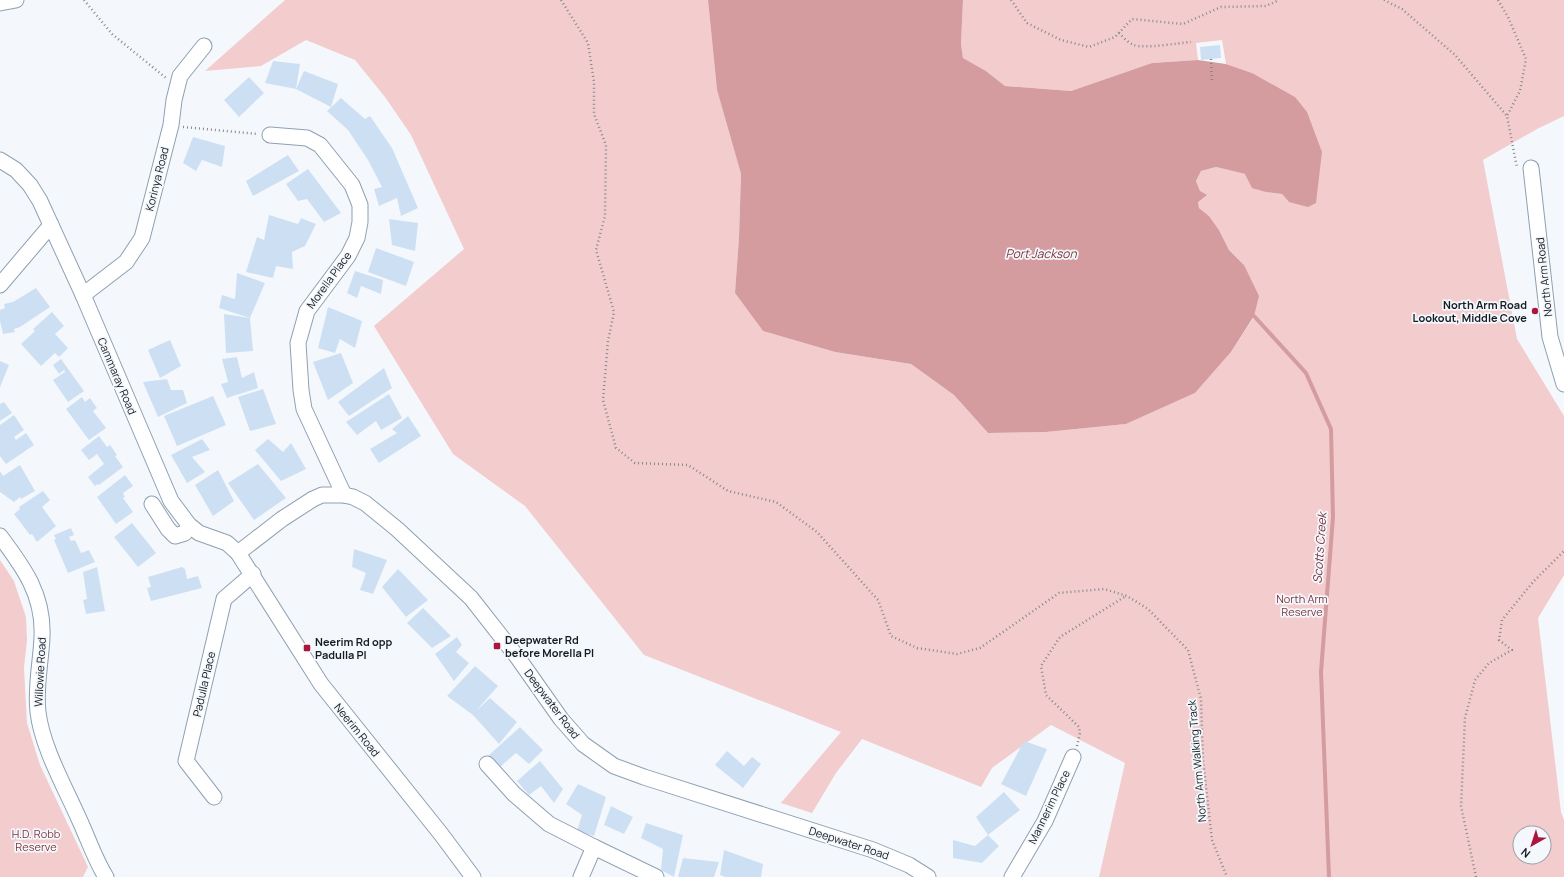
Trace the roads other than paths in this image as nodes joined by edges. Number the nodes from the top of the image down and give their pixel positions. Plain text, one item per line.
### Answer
1 (16, 0) edge
2 (0, 3) edge
3 (204, 46) dead end
4 (270, 135) road end
5 (0, 160) edge
6 (1531, 168) road end
7 (51, 225) junction
8 (0, 285) edge
9 (83, 295) junction
10 (1564, 384) edge
11 (344, 495) junction
12 (152, 504) dead end
13 (189, 525) junction
14 (0, 536) edge
15 (238, 553) junction
16 (252, 574) junction
17 (1073, 757) road end
18 (487, 764) dead end
19 (214, 797) dead end
20 (594, 847) junction
21 (106, 877) edge
22 (473, 877) edge
23 (582, 877) edge
24 (656, 877) edge
25 (928, 877) edge
26 (1012, 877) edge

1 - 2 street
3 - 9 street, Korinya Road
4 - 11 street, Morella Place
5 - 7 street, Cammaray Road
6 - 10 street, North Arm Road
7 - 8 street
7 - 9 street, Cammaray Road
9 - 13 street, Cammaray Road
11 - 15 street, Deepwater Road
11 - 25 street, Deepwater Road
12 - 13 street
13 - 15 street, Cammaray Road
14 - 21 street, Willowie Road
15 - 16 street, Cammaray Road
16 - 19 street, Padulla Place
16 - 22 street, Neerim Road
17 - 26 street, Mannerim Place
18 - 20 street
20 - 23 street
20 - 24 street

